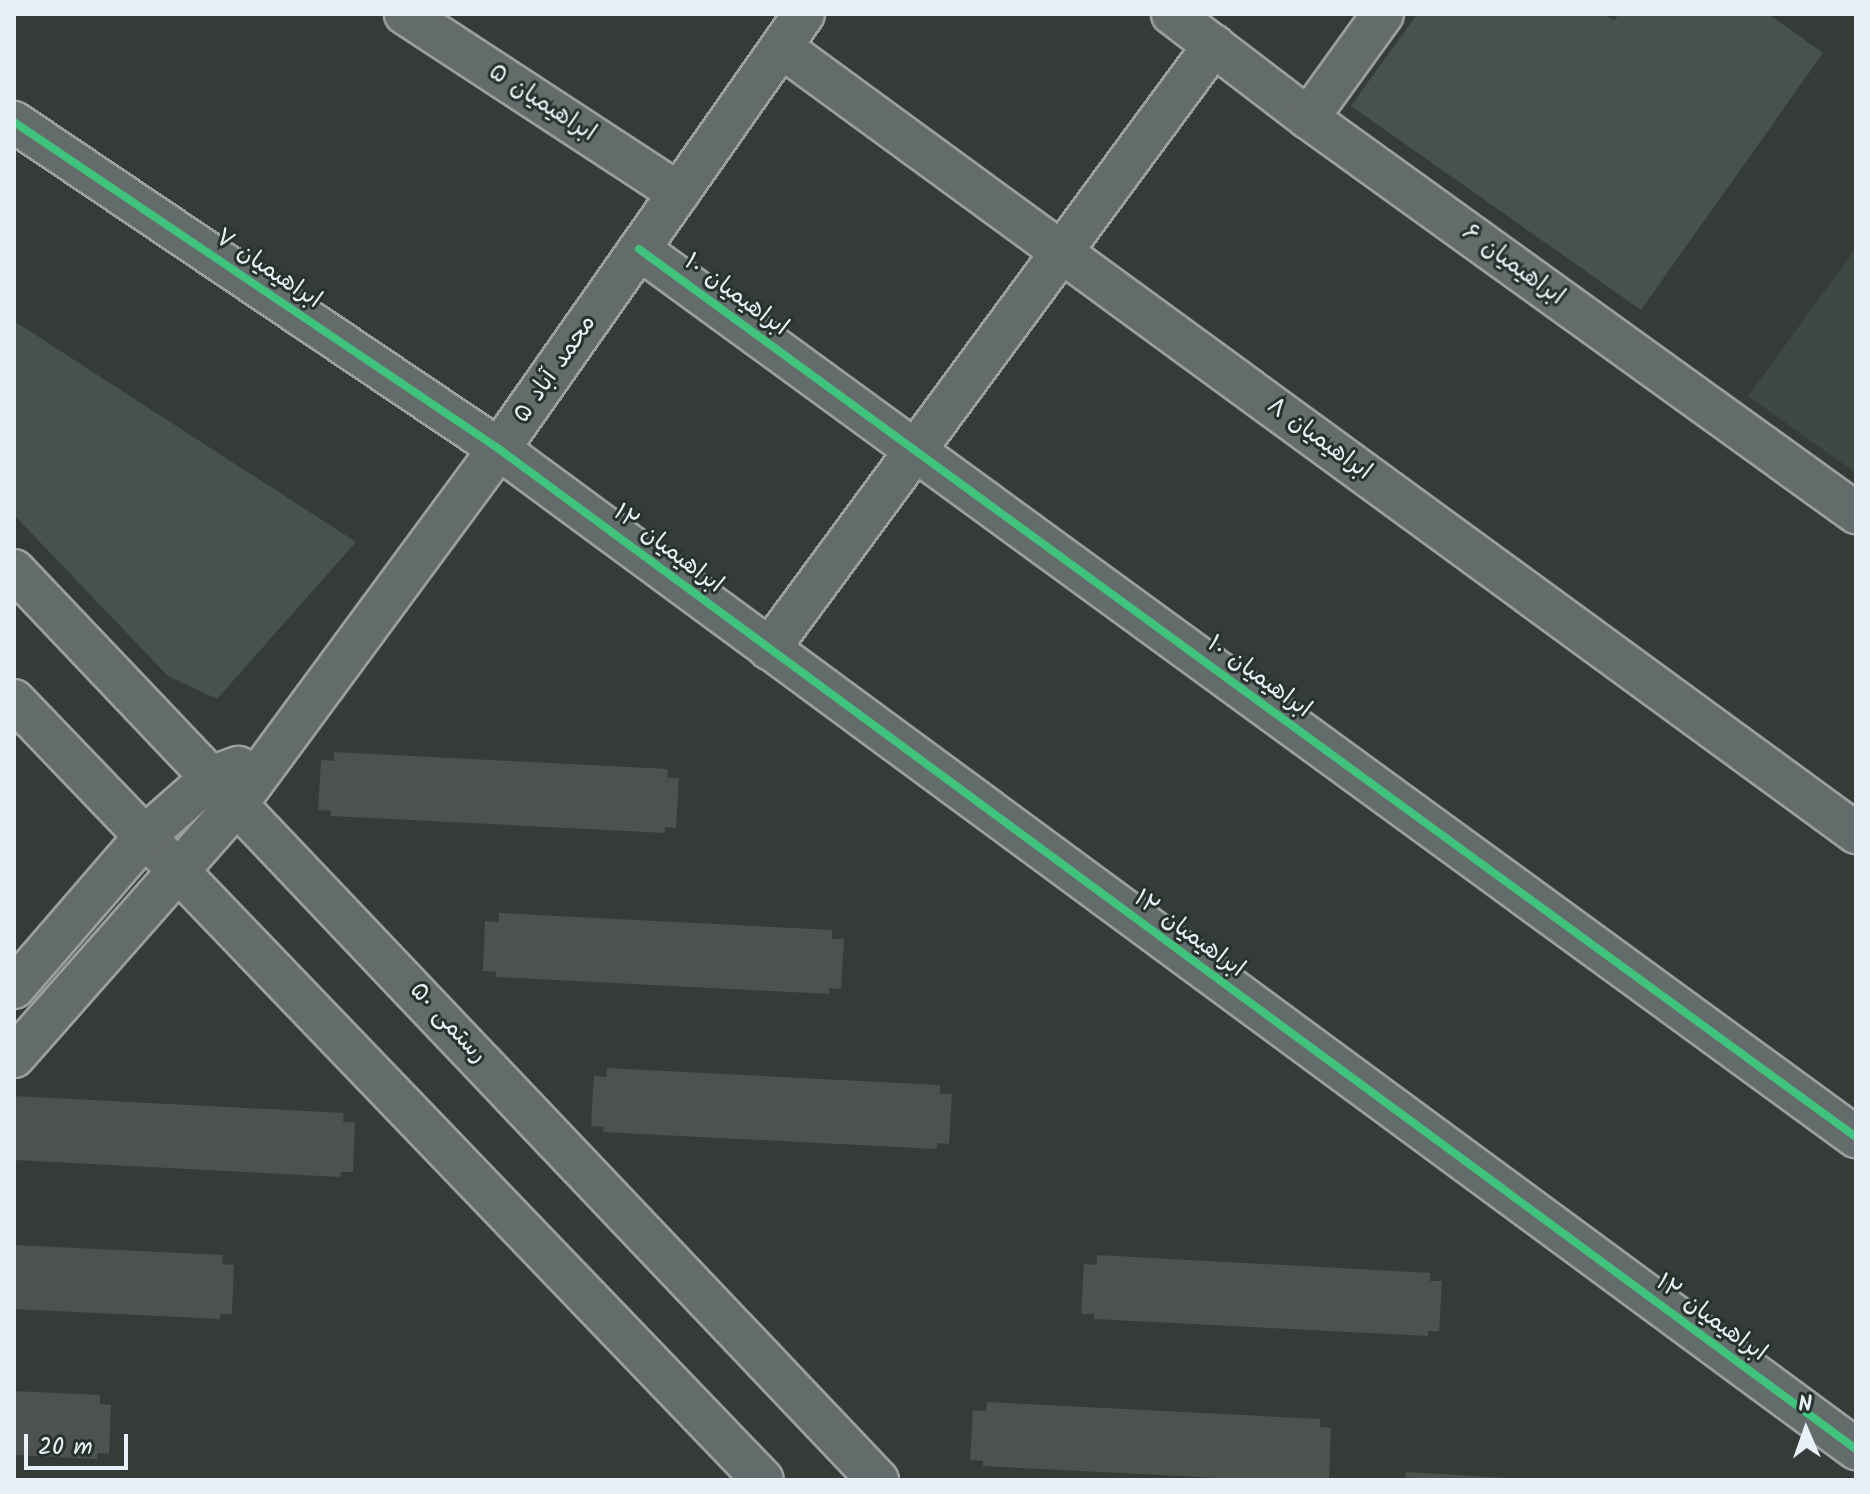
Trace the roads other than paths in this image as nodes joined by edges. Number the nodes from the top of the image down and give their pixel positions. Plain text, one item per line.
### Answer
1 (405, 14) edge
2 (804, 14) edge
3 (1172, 14) edge
4 (1383, 14) edge
5 (1214, 45) junction
6 (781, 47) junction
7 (1308, 118) junction
8 (14, 122) edge
9 (679, 193) junction
10 (639, 249) junction
11 (1062, 251) junction
12 (499, 449) junction
13 (915, 450) junction
14 (1856, 513) edge
15 (14, 570) edge
16 (769, 649) junction
17 (14, 700) edge
18 (225, 790) junction
19 (1856, 833) edge
20 (145, 836) junction
21 (177, 870) junction
22 (14, 988) edge
23 (14, 1057) edge
24 (1856, 1137) edge
25 (1856, 1449) edge
26 (763, 1480) edge
27 (878, 1480) edge

1 - 9 street, ابراهیمیان ۵
2 - 6 street, محمد آباد ۵
3 - 5 street, ابراهیمیان ۶
4 - 7 street
5 - 7 street, ابراهیمیان ۶
5 - 11 street
6 - 9 street, محمد آباد ۵
6 - 11 street, ابراهیمیان ۸
7 - 14 street, ابراهیمیان ۶
8 - 12 street, ابراهیمیان ۷
9 - 10 street, محمد آباد ۵
10 - 12 street, محمد آباد ۵
10 - 13 street, ابراهیمیان ۱۰
11 - 13 street
11 - 19 street, ابراهیمیان ۸
12 - 16 street, ابراهیمیان ۱۲
12 - 18 street, محمد آباد ۵
13 - 16 street
13 - 24 street, ابراهیمیان ۱۰
15 - 18 street, رستمی ۵۰
16 - 25 street, ابراهیمیان ۱۲
17 - 20 street
18 - 20 street
18 - 21 street
18 - 27 street, رستمی ۵۰
20 - 21 street
20 - 22 street
21 - 23 street
21 - 26 street

